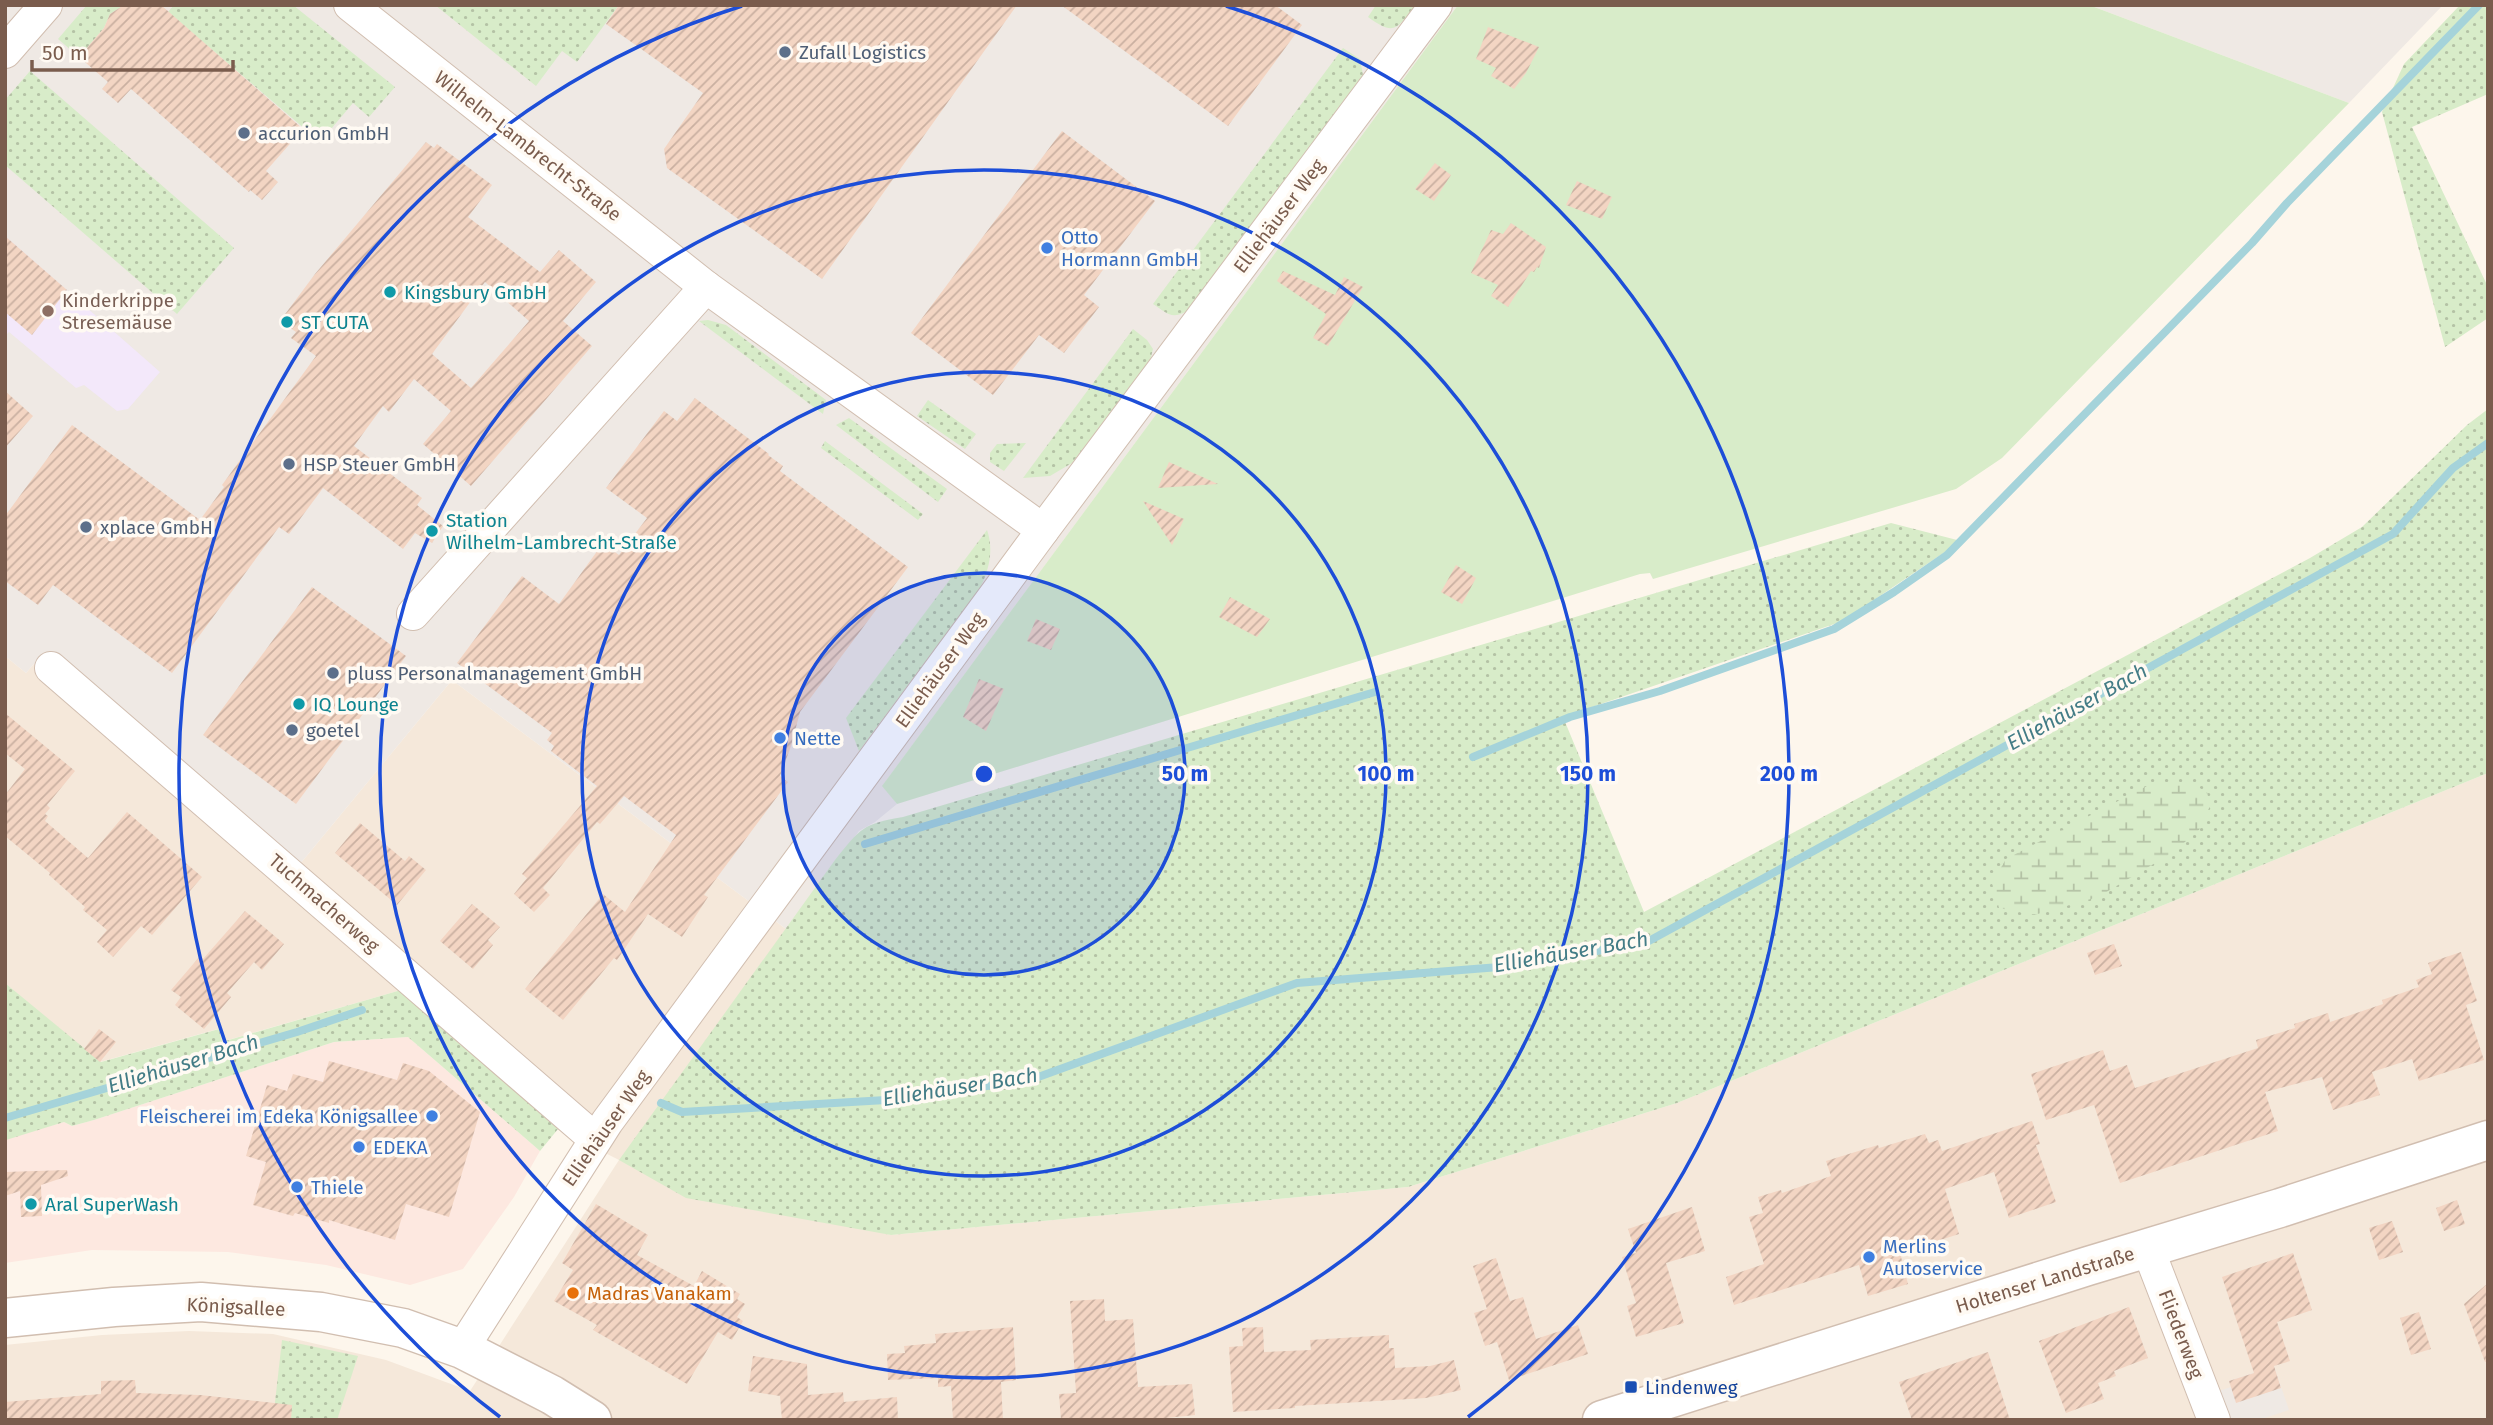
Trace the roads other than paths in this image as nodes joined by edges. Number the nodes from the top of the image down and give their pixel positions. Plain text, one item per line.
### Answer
1 (46, 5) edge
2 (349, 5) edge
3 (1436, 5) edge
4 (5, 52) edge
5 (706, 287) junction
6 (1043, 530) junction
7 (413, 614) dead end
8 (51, 668) dead end
9 (596, 1139) junction
10 (2488, 1140) edge
11 (2148, 1249) junction
12 (5, 1318) edge
13 (462, 1349) junction
14 (1674, 1409) edge
15 (592, 1420) edge
16 (1602, 1420) edge
17 (2214, 1420) edge

1 - 4 street
2 - 5 street, Wilhelm-Lambrecht-Straße
3 - 6 street, Elliehäuser Weg
5 - 6 street, Wilhelm-Lambrecht-Straße
5 - 7 street
6 - 9 street, Elliehäuser Weg
8 - 9 street, Tuchmacherweg
9 - 13 street, Elliehäuser Weg
10 - 11 street, Holtenser Landstraße
11 - 14 street, Holtenser Landstraße
11 - 17 street, Fliederweg
12 - 13 street, Königsallee
13 - 15 street
14 - 16 street, Holtenser Landstraße

